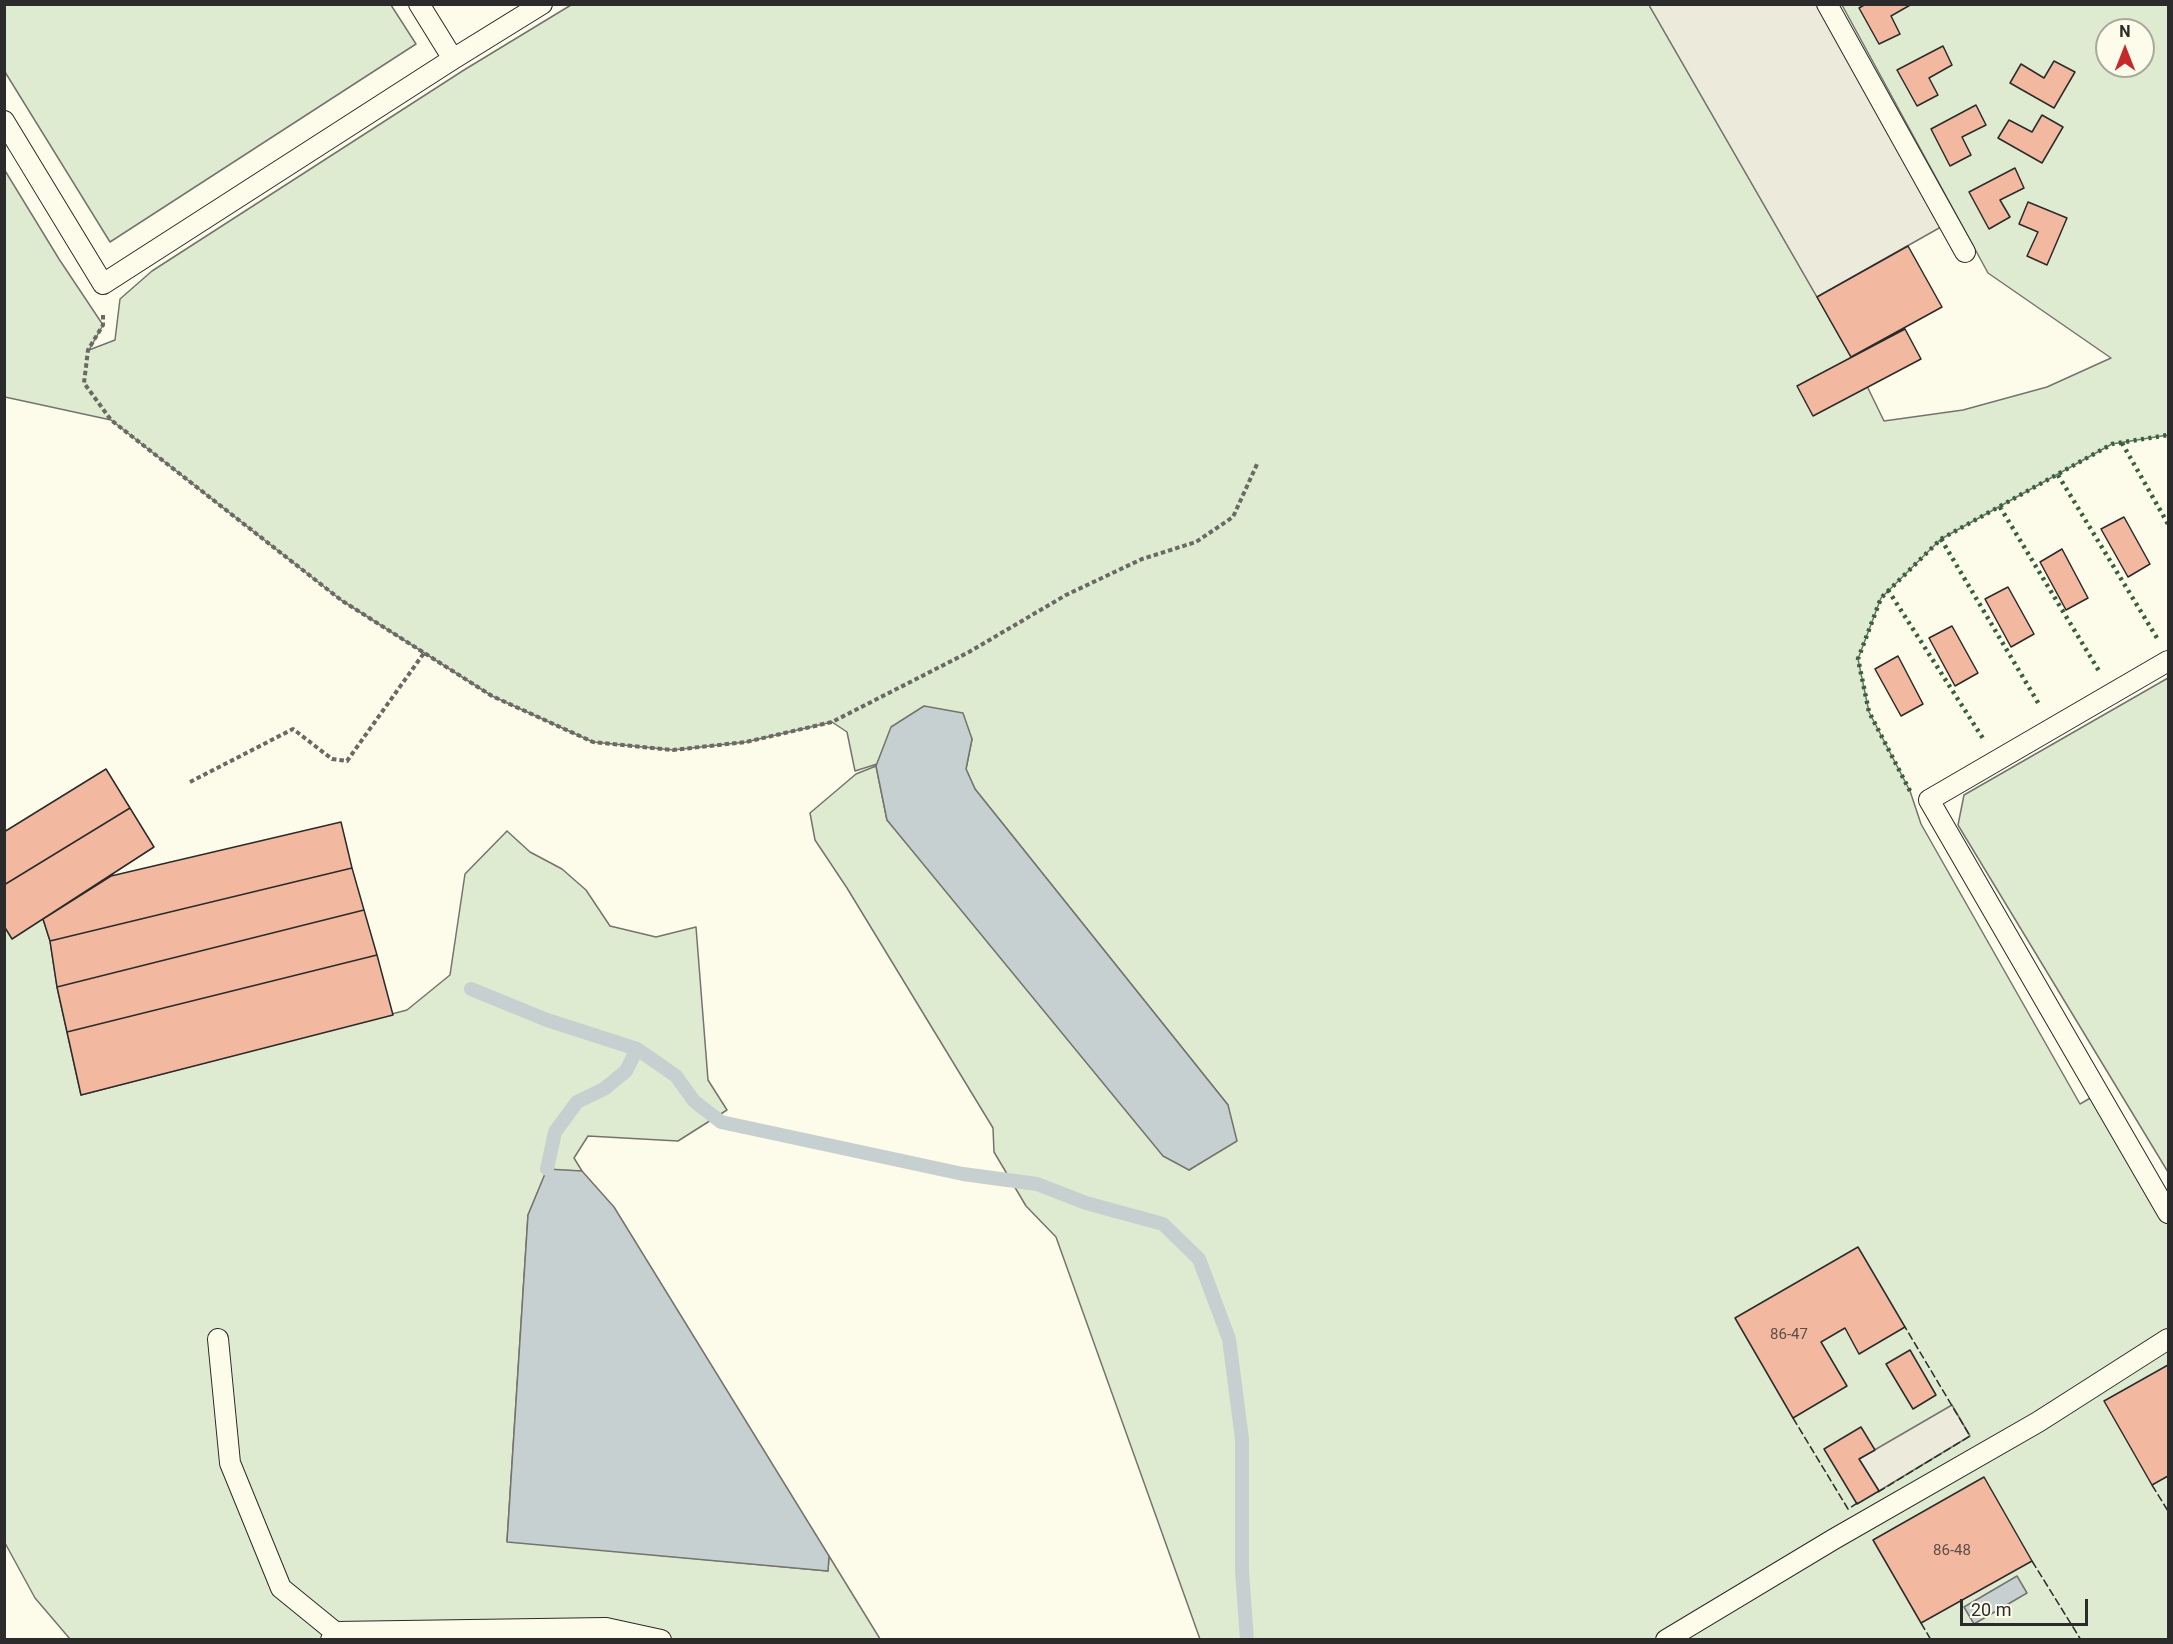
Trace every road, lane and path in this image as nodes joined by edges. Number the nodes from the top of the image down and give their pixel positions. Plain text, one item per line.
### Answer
1 (419, 4) edge
2 (542, 4) edge
3 (1827, 4) edge
4 (453, 59) junction
5 (4, 121) edge
6 (1965, 252) dead end
7 (103, 284) junction
8 (1258, 462) dead end
9 (424, 653) junction
10 (2169, 661) edge
11 (190, 782) dead end
12 (2169, 1214) edge
13 (2169, 1339) edge
14 (219, 1340) dead end
15 (333, 1636) edge
16 (661, 1640) edge
17 (1666, 1640) edge

1 - 4 lane
2 - 4 lane
3 - 6 lane
4 - 7 lane
5 - 7 lane
7 - 9 path
8 - 9 path
9 - 11 path
10 - 12 lane
13 - 17 lane
14 - 15 lane
15 - 16 lane

